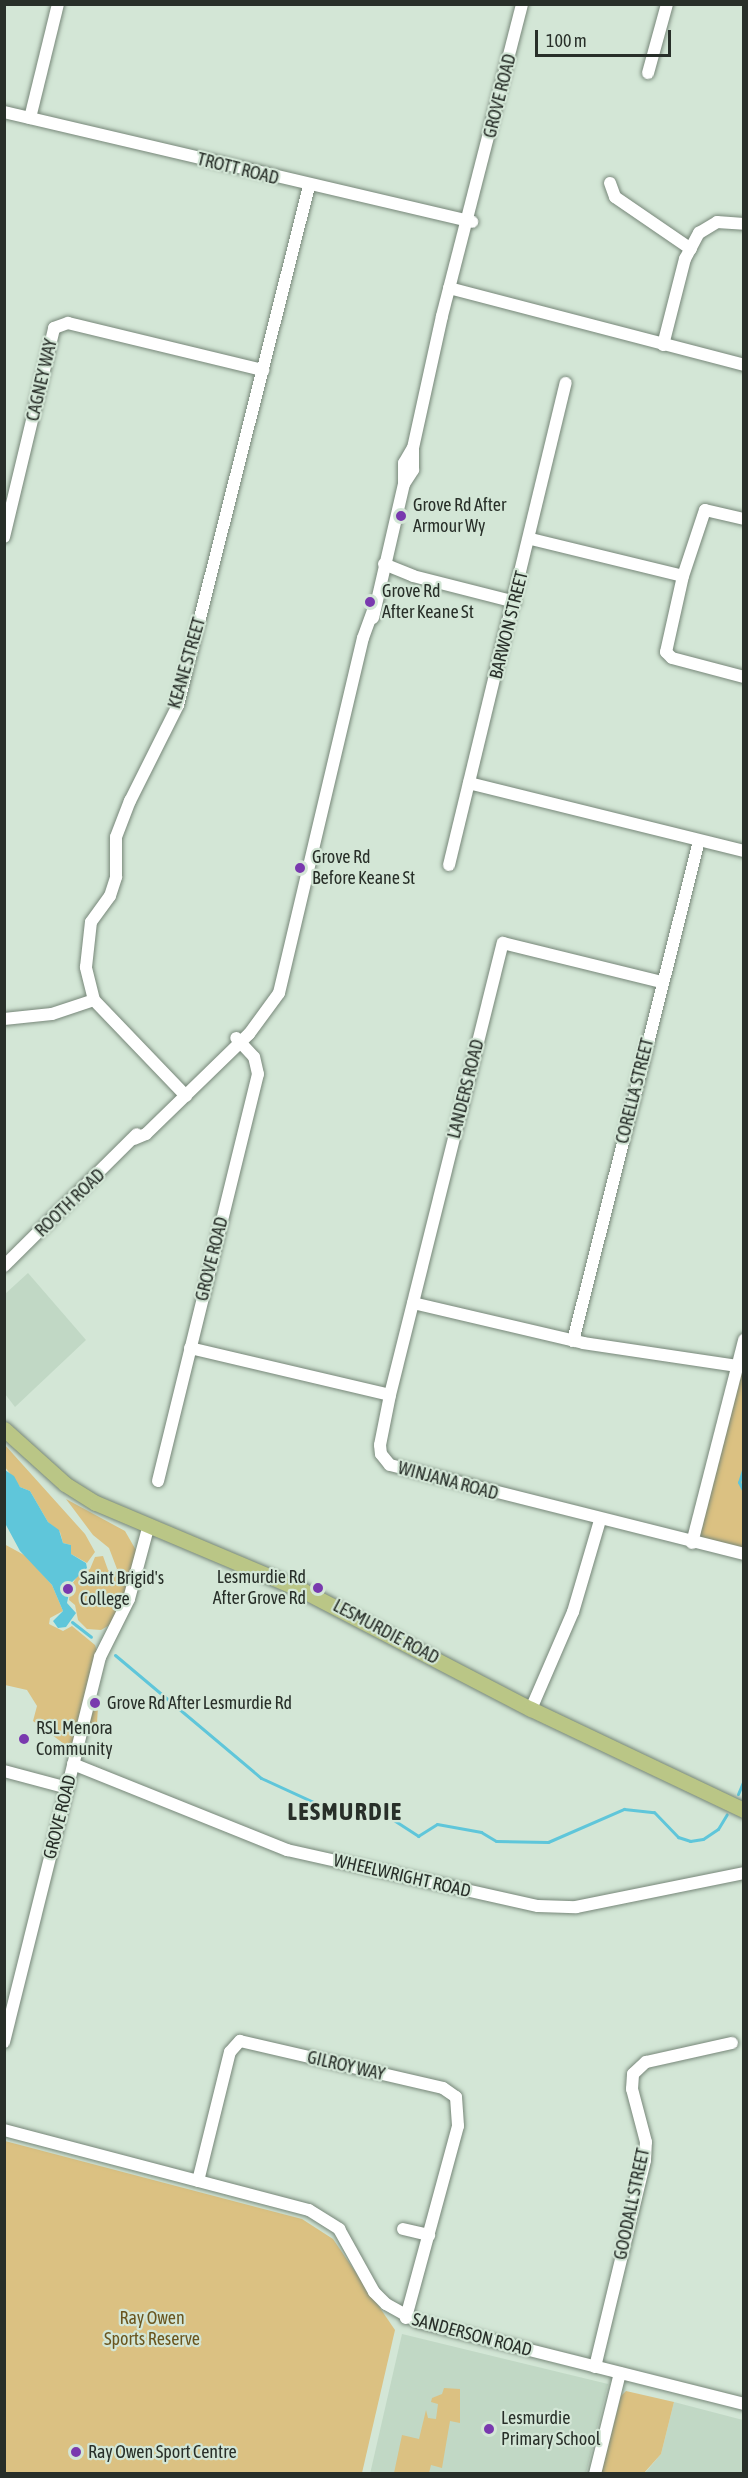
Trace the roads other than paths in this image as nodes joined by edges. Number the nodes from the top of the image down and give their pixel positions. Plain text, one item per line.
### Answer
1 (58, 4) edge
2 (522, 4) edge
3 (667, 4) edge
4 (648, 73) dead end
5 (4, 112) edge
6 (30, 118) junction
7 (610, 183) dead end
8 (309, 186) junction
9 (469, 221) junction
10 (744, 224) edge
11 (691, 249) junction
12 (452, 289) junction
13 (663, 345) junction
14 (744, 365) edge
15 (263, 370) junction
16 (567, 383) dead end
17 (744, 519) edge
18 (4, 537) edge
19 (531, 539) junction
20 (383, 568) junction
21 (683, 576) junction
22 (515, 602) junction
23 (744, 677) edge
24 (469, 783) junction
25 (699, 841) junction
26 (744, 851) edge
27 (449, 865) dead end
28 (662, 982) junction
29 (93, 1000) junction
30 (4, 1019) edge
31 (238, 1040) junction
32 (184, 1093) junction
33 (4, 1266) edge
34 (413, 1303) junction
35 (744, 1340) edge
36 (573, 1341) junction
37 (190, 1348) junction
38 (737, 1366) junction
39 (390, 1395) junction
40 (4, 1418) edge
41 (4, 1429) edge
42 (31, 1453) junction
43 (158, 1481) dead end
44 (600, 1520) junction
45 (148, 1528) junction
46 (692, 1543) junction
47 (744, 1554) edge
48 (531, 1708) junction
49 (73, 1764) junction
50 (4, 1771) edge
51 (68, 1788) junction
52 (744, 1810) edge
53 (744, 1873) edge
54 (4, 2042) edge
55 (732, 2043) dead end
56 (4, 2130) edge
57 (198, 2181) junction
58 (403, 2229) dead end
59 (429, 2235) junction
60 (406, 2318) junction
61 (595, 2367) junction
62 (620, 2373) junction
63 (744, 2404) edge
64 (595, 2474) edge

1 - 6 street
2 - 9 street, GROVE ROAD
3 - 4 street
5 - 6 street, TROTT ROAD
6 - 8 street, TROTT ROAD
7 - 11 street
8 - 9 street, TROTT ROAD
8 - 15 street, KEANE STREET
9 - 12 street, GROVE ROAD
10 - 11 street
11 - 13 street
12 - 13 street
12 - 20 street, GROVE ROAD
13 - 14 street
15 - 18 street, CAGNEY WAY
15 - 29 street, KEANE STREET
16 - 19 street, BARWON STREET
17 - 21 street
19 - 21 street
19 - 22 street, BARWON STREET
20 - 22 street
20 - 31 street, GROVE ROAD
21 - 23 street
22 - 24 street, BARWON STREET
24 - 25 street
24 - 27 street, BARWON STREET
25 - 26 street
25 - 28 street, CORELLA STREET
28 - 34 street, LANDERS ROAD
28 - 36 street, CORELLA STREET
29 - 30 street
29 - 32 street
31 - 32 street, ROOTH ROAD
31 - 37 street, GROVE ROAD
32 - 33 street, ROOTH ROAD
34 - 36 street
34 - 39 street, LANDERS ROAD
35 - 38 street
36 - 38 street
37 - 39 street
37 - 43 street, GROVE ROAD
38 - 46 street
39 - 44 street, WINJANA ROAD
40 - 42 main road, LESMURDIE ROAD
41 - 42 main road, LESMURDIE ROAD
42 - 45 main road, LESMURDIE ROAD
44 - 46 street, WINJANA ROAD
44 - 48 street
45 - 48 main road, LESMURDIE ROAD
45 - 49 street, GROVE ROAD
46 - 47 street, WINJANA ROAD
48 - 52 main road, LESMURDIE ROAD
49 - 51 street, GROVE ROAD
49 - 53 street, WHEELWRIGHT ROAD
50 - 51 street
51 - 54 street, GROVE ROAD
55 - 61 street, GOODALL STREET
56 - 57 street, SANDERSON ROAD
57 - 59 street, GILROY WAY
57 - 60 street, SANDERSON ROAD
58 - 59 street
59 - 60 street, GILROY WAY
60 - 61 street, SANDERSON ROAD
61 - 62 street, SANDERSON ROAD
62 - 63 street, SANDERSON ROAD
62 - 64 street

